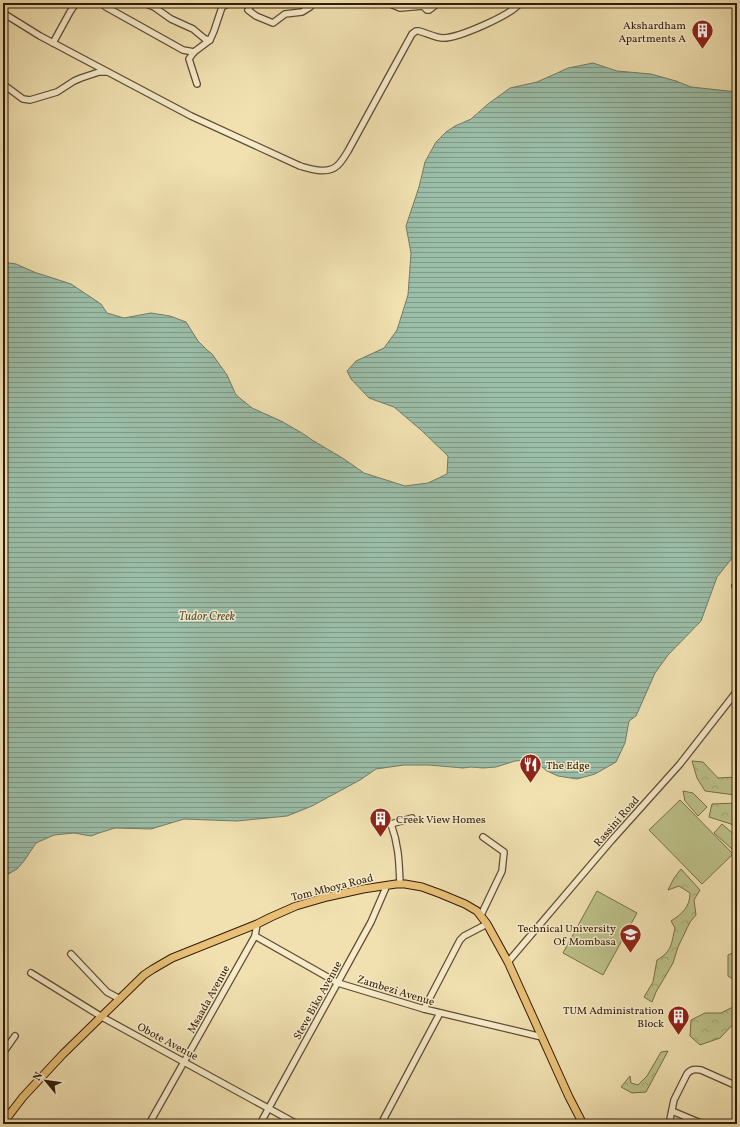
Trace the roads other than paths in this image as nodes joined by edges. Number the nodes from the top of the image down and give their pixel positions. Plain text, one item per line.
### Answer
1 (76, 3) edge
2 (101, 3) edge
3 (144, 3) edge
4 (229, 3) edge
5 (243, 3) edge
6 (313, 3) edge
7 (388, 3) edge
8 (438, 3) edge
9 (520, 3) edge
10 (3, 13) edge
11 (210, 40) junction
12 (53, 43) junction
13 (194, 52) junction
14 (109, 72) junction
15 (4, 84) edge
16 (197, 84) dead end
17 (737, 690) edge
18 (412, 818) dead end
19 (483, 837) dead end
20 (400, 884) junction
21 (387, 885) junction
22 (480, 915) junction
23 (257, 924) junction
24 (487, 924) junction
25 (255, 936) junction
26 (71, 954) dead end
27 (508, 962) junction
28 (31, 973) dead end
29 (338, 983) junction
30 (120, 999) junction
31 (424, 1009) junction
32 (440, 1013) junction
33 (102, 1017) junction
34 (15, 1036) dead end
35 (542, 1037) junction
36 (3, 1053) edge
37 (185, 1062) junction
38 (737, 1086) edge
39 (270, 1108) junction
40 (672, 1111) junction
41 (3, 1123) edge
42 (149, 1124) edge
43 (260, 1124) edge
44 (297, 1124) edge
45 (382, 1124) edge
46 (583, 1124) edge
47 (669, 1124) edge
48 (703, 1124) edge

1 - 12 street
2 - 13 street
3 - 11 street
4 - 11 street
5 - 6 street
7 - 8 street
9 - 14 street
10 - 12 street
11 - 13 street
12 - 14 street
13 - 16 street
14 - 15 street
17 - 27 street, Rassini Road
18 - 20 street
19 - 22 street
20 - 21 main road, Tom Mboya Road
20 - 22 main road, Tom Mboya Road
21 - 23 main road, Tom Mboya Road
21 - 29 street, Steve Biko Avenue
22 - 24 main road, Tom Mboya Road
23 - 25 street, Msaada Avenue
23 - 30 main road, Tom Mboya Road
24 - 27 main road, Tom Mboya Road
24 - 31 street
25 - 29 street, Zambezi Avenue
25 - 37 street, Msaada Avenue
26 - 30 street
27 - 35 main road, Tom Mboya Road
28 - 33 street, Obote Avenue
29 - 31 street, Zambezi Avenue
29 - 39 street, Steve Biko Avenue
30 - 33 main road, Tom Mboya Road
31 - 32 street, Zambezi Avenue
32 - 35 street, Zambezi Avenue
32 - 45 street
33 - 37 street, Obote Avenue
33 - 41 main road, Tom Mboya Road
34 - 36 street
35 - 46 main road, Tom Mboya Road
37 - 39 street, Obote Avenue
37 - 42 street, Msaada Avenue
38 - 40 street
39 - 43 street, Steve Biko Avenue
39 - 44 street, Obote Avenue
40 - 47 street
40 - 48 street

